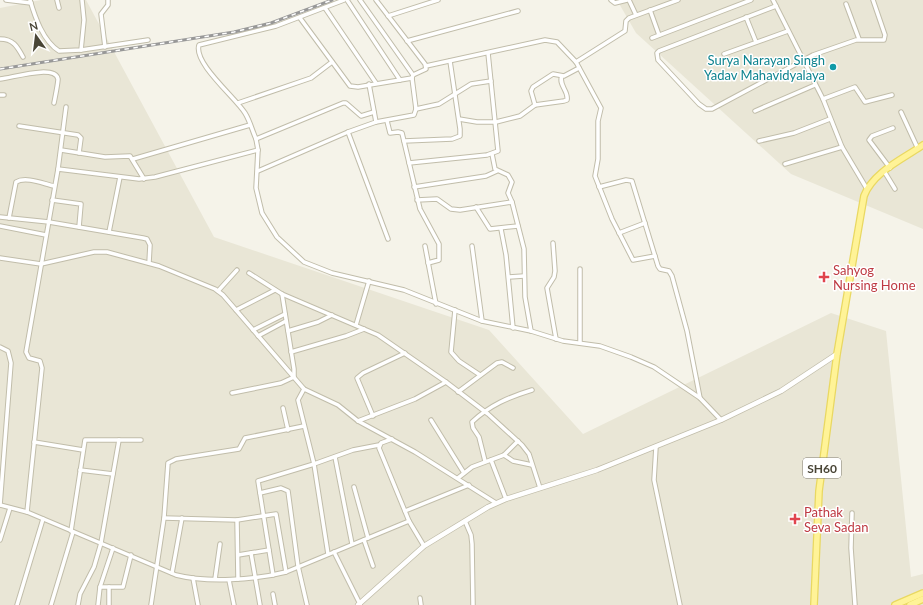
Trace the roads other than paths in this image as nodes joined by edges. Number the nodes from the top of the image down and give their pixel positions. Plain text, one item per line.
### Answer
1 (6, 0) edge
2 (57, 0) edge
3 (82, 0) edge
4 (108, 0) edge
5 (344, 0) edge
6 (347, 0) edge
7 (360, 0) edge
8 (377, 0) edge
9 (438, 0) edge
10 (611, 0) edge
11 (628, 0) edge
12 (678, 0) edge
13 (751, 0) edge
14 (773, 0) edge
15 (873, 0) edge
16 (31, 1) edge
17 (846, 4) dead end
18 (776, 6) junction
19 (59, 8) dead end
20 (325, 8) junction
21 (650, 10) junction
22 (518, 11) dead end
23 (636, 15) junction
24 (388, 16) junction
25 (746, 17) junction
26 (300, 18) junction
27 (788, 31) junction
28 (659, 35) junction
29 (652, 38) dead end
30 (0, 39) edge
31 (860, 39) junction
32 (148, 40) dead end
33 (407, 41) junction
34 (756, 42) junction
35 (105, 47) junction
36 (80, 50) junction
37 (488, 53) junction
38 (724, 54) dead end
39 (23, 57) dead end
40 (802, 60) junction
41 (450, 61) junction
42 (332, 62) junction
43 (576, 62) junction
44 (426, 66) junction
45 (580, 68) junction
46 (412, 76) junction
47 (562, 76) junction
48 (0, 79) edge
49 (400, 80) junction
50 (491, 81) junction
51 (376, 83) junction
52 (369, 84) junction
53 (815, 85) junction
54 (892, 95) dead end
55 (455, 96) junction
56 (823, 99) junction
57 (54, 103) dead end
58 (238, 103) junction
59 (535, 104) junction
60 (66, 107) dead end
61 (416, 108) junction
62 (755, 110) dead end
63 (374, 112) junction
64 (900, 112) dead end
65 (458, 119) junction
66 (830, 119) junction
67 (387, 121) junction
68 (376, 122) junction
69 (496, 122) junction
70 (250, 125) junction
71 (19, 126) dead end
72 (893, 128) dead end
73 (348, 132) junction
74 (63, 133) junction
75 (256, 139) junction
76 (404, 141) junction
77 (759, 141) dead end
78 (842, 147) junction
79 (921, 147) edge
80 (61, 150) junction
81 (258, 150) junction
82 (79, 153) junction
83 (492, 154) junction
84 (133, 159) junction
85 (409, 163) junction
86 (785, 164) dead end
87 (58, 169) junction
88 (887, 170) junction
89 (258, 171) junction
90 (497, 171) junction
91 (120, 176) junction
92 (144, 178) junction
93 (54, 186) junction
94 (414, 187) junction
95 (599, 187) junction
96 (867, 189) junction
97 (895, 189) dead end
98 (52, 200) junction
99 (417, 200) junction
100 (512, 202) junction
101 (476, 207) junction
102 (0, 217) edge
103 (9, 218) junction
104 (49, 222) junction
105 (645, 222) junction
106 (0, 226) edge
107 (518, 226) junction
108 (79, 227) junction
109 (501, 229) junction
110 (109, 232) junction
111 (619, 233) junction
112 (46, 236) junction
113 (388, 239) dead end
114 (553, 243) dead end
115 (425, 246) dead end
116 (472, 246) dead end
117 (655, 256) junction
118 (0, 258) edge
119 (149, 263) junction
120 (428, 263) junction
121 (41, 264) junction
122 (580, 269) dead end
123 (237, 270) dead end
124 (249, 273) dead end
125 (524, 276) junction
126 (509, 277) junction
127 (369, 281) junction
128 (218, 290) junction
129 (275, 290) junction
130 (282, 294) junction
131 (436, 304) junction
132 (236, 310) junction
133 (455, 310) junction
134 (285, 314) junction
135 (332, 315) junction
136 (286, 321) junction
137 (482, 321) junction
138 (356, 325) junction
139 (513, 328) junction
140 (364, 329) junction
141 (254, 330) junction
142 (288, 331) junction
143 (531, 331) junction
144 (258, 336) junction
145 (556, 339) junction
146 (580, 343) junction
147 (0, 347) edge
148 (291, 352) junction
149 (405, 353) junction
150 (837, 354) junction
151 (513, 368) dead end
152 (480, 375) junction
153 (294, 378) junction
154 (446, 382) junction
155 (304, 390) junction
156 (532, 390) dead end
157 (458, 392) junction
158 (232, 393) dead end
159 (700, 398) junction
160 (283, 408) dead end
161 (483, 411) junction
162 (373, 416) junction
163 (431, 420) dead end
164 (721, 420) junction
165 (358, 421) junction
166 (304, 426) junction
167 (288, 430) junction
168 (392, 438) junction
169 (119, 440) junction
170 (141, 440) dead end
171 (518, 441) junction
172 (34, 442) junction
173 (2, 443) edge
174 (379, 445) junction
175 (656, 447) junction
176 (83, 450) junction
177 (504, 455) junction
178 (335, 457) junction
179 (491, 460) junction
180 (485, 461) junction
181 (314, 464) junction
182 (532, 465) junction
183 (2, 468) edge
184 (80, 470) junction
185 (464, 473) junction
186 (113, 474) junction
187 (458, 478) junction
188 (470, 485) junction
189 (354, 487) dead end
190 (540, 488) junction
191 (260, 493) junction
192 (506, 499) junction
193 (496, 503) junction
194 (0, 505) edge
195 (10, 508) junction
196 (405, 511) junction
197 (27, 512) junction
198 (852, 513) dead end
199 (264, 516) junction
200 (164, 518) junction
201 (182, 518) junction
202 (43, 519) junction
203 (237, 520) junction
204 (465, 520) junction
205 (409, 521) junction
206 (72, 531) junction
207 (366, 539) junction
208 (0, 540) edge
209 (101, 543) junction
210 (220, 544) dead end
211 (352, 544) junction
212 (424, 546) junction
213 (113, 548) junction
214 (269, 550) junction
215 (334, 552) junction
216 (251, 553) junction
217 (328, 554) junction
218 (131, 555) junction
219 (238, 555) junction
220 (298, 566) junction
221 (373, 566) dead end
222 (157, 567) junction
223 (286, 572) junction
224 (172, 573) junction
225 (273, 575) junction
226 (255, 577) junction
227 (193, 578) junction
228 (215, 578) junction
229 (238, 579) junction
230 (229, 580) junction
231 (100, 587) junction
232 (110, 587) junction
233 (273, 594) dead end
234 (922, 597) edge
235 (420, 598) dead end
236 (908, 602) edge
237 (359, 604) edge
238 (17, 605) edge
239 (51, 605) edge
240 (78, 605) edge
241 (98, 605) edge
242 (109, 605) edge
243 (151, 605) edge
244 (198, 605) edge
245 (234, 605) edge
246 (260, 605) edge
247 (276, 605) edge
248 (307, 605) edge
249 (421, 605) edge
250 (473, 605) edge
251 (680, 605) edge
252 (814, 605) edge
253 (855, 605) edge
254 (895, 605) edge

1 - 16 street
2 - 19 street
3 - 36 street
4 - 35 street
5 - 20 street
6 - 49 street
7 - 46 street
8 - 24 street
9 - 24 street
10 - 11 street
11 - 23 street
12 - 21 street
13 - 28 street
14 - 18 street
15 - 31 street
16 - 36 street
17 - 31 street
18 - 25 street
18 - 27 street
20 - 26 street
20 - 51 street
21 - 23 street
21 - 28 street
22 - 33 street
23 - 43 street
24 - 33 street
25 - 34 street
25 - 40 street
26 - 42 street
26 - 58 street
27 - 34 street
27 - 40 street
28 - 29 street
30 - 39 street
31 - 40 street
32 - 35 street
33 - 44 street
34 - 38 street
35 - 36 street
37 - 41 street
37 - 43 street
37 - 50 street
40 - 53 street
41 - 44 street
41 - 55 street
42 - 52 street
42 - 58 street
43 - 45 street
44 - 46 street
45 - 47 street
45 - 95 street
46 - 49 street
46 - 61 street
47 - 59 street
47 - 59 street
48 - 57 street
49 - 51 street
50 - 55 street
50 - 69 street
51 - 52 street
52 - 63 street
53 - 56 street
53 - 62 street
54 - 56 street
55 - 61 street
55 - 65 street
56 - 66 street
58 - 70 street
59 - 69 street
60 - 74 street
61 - 67 street
63 - 68 street
63 - 75 street
64 - 79 street
65 - 69 street
65 - 76 street
66 - 77 street
66 - 78 street
67 - 68 street
67 - 76 street
68 - 73 street
69 - 83 street
70 - 75 street
70 - 84 street
71 - 74 street
72 - 88 street
73 - 89 street
73 - 113 street
74 - 80 street
74 - 82 street
75 - 81 street
76 - 85 street
78 - 86 street
78 - 96 street
79 - 88 main road
80 - 82 street
80 - 87 street
81 - 89 street
81 - 92 street
82 - 84 street
83 - 85 street
83 - 90 street
84 - 92 street
85 - 94 street
87 - 91 street
87 - 93 street
88 - 96 main road
88 - 97 street
89 - 127 street
90 - 94 street
90 - 100 street
91 - 92 street
91 - 110 street
93 - 98 street
93 - 103 street
94 - 99 street
95 - 105 street
95 - 111 street
96 - 150 main road, SH60
98 - 104 street
98 - 108 street
99 - 101 street
99 - 120 street
100 - 101 street
100 - 107 street
101 - 109 street
102 - 103 street
103 - 104 street
104 - 108 street
104 - 112 street
105 - 111 street
105 - 117 street
106 - 112 street
107 - 109 street
107 - 125 street
108 - 110 street
109 - 126 street
110 - 119 street
111 - 117 street
112 - 121 street
114 - 145 street
115 - 120 street
116 - 137 street
117 - 159 street
118 - 121 street
119 - 121 street
119 - 128 street
120 - 131 street
121 - 172 street
122 - 146 street
123 - 128 street
124 - 129 street
125 - 126 street
125 - 143 street
126 - 139 street
127 - 131 street
127 - 138 street
128 - 132 street
129 - 130 street
129 - 132 street
130 - 134 street
130 - 135 street
131 - 133 street
132 - 141 street
133 - 137 street
133 - 152 street
134 - 136 street
134 - 141 street
135 - 138 street
135 - 142 street
136 - 142 street
136 - 144 street
137 - 139 street
138 - 140 street
139 - 143 street
140 - 148 street
140 - 149 street
141 - 144 street
142 - 148 street
143 - 145 street
144 - 153 street
145 - 146 street
146 - 159 street
147 - 173 street
148 - 153 street
149 - 154 street
149 - 162 street
150 - 164 street
150 - 252 main road, SH60
151 - 152 street
152 - 157 street
153 - 155 street
153 - 158 street
154 - 157 street
154 - 162 street
155 - 165 street
155 - 166 street
156 - 161 street
157 - 161 street
159 - 164 street
160 - 167 street
161 - 171 street
161 - 180 street
162 - 165 street
163 - 185 street
164 - 175 street
165 - 168 street
166 - 167 street
166 - 181 street
167 - 200 street
168 - 174 street
168 - 187 street
169 - 170 street
169 - 176 street
169 - 186 street
171 - 177 street
171 - 182 street
172 - 176 street
172 - 197 street
173 - 183 street
174 - 178 street
174 - 196 street
175 - 190 street
175 - 251 street
176 - 184 street
177 - 179 street
177 - 182 street
178 - 181 street
178 - 211 street
179 - 180 street
179 - 192 street
180 - 185 street
181 - 191 street
181 - 217 street
182 - 190 street
183 - 194 street
184 - 186 street
184 - 206 street
185 - 187 street
186 - 209 street
187 - 188 street
188 - 193 street
188 - 196 street
189 - 207 street
190 - 192 street
191 - 199 street
191 - 220 street
192 - 193 street
193 - 204 street
194 - 195 street
195 - 197 street
195 - 208 street
196 - 205 street
197 - 202 street
198 - 253 street
199 - 203 street
199 - 214 street
199 - 223 street
200 - 201 street
200 - 222 street
201 - 203 street
201 - 224 street
202 - 206 street
202 - 238 street
203 - 219 street
204 - 212 street
204 - 250 street
205 - 207 street
205 - 212 street
206 - 209 street
206 - 239 street
207 - 211 street
207 - 221 street
209 - 213 street
209 - 240 street
210 - 228 street
211 - 215 street
212 - 237 street
213 - 218 street
213 - 231 street
214 - 216 street
214 - 225 street
215 - 217 street
215 - 237 street
216 - 219 street
216 - 226 street
217 - 220 street
218 - 222 street
218 - 232 street
219 - 229 street
220 - 223 street
220 - 248 street
222 - 224 street
222 - 243 street
223 - 225 street
224 - 227 street
225 - 226 street
226 - 229 street
226 - 246 street
227 - 228 street
227 - 244 street
228 - 230 street
229 - 230 street
230 - 245 street
231 - 232 street
231 - 241 street
232 - 242 street
233 - 247 street
234 - 236 main road
235 - 249 street
236 - 254 main road

